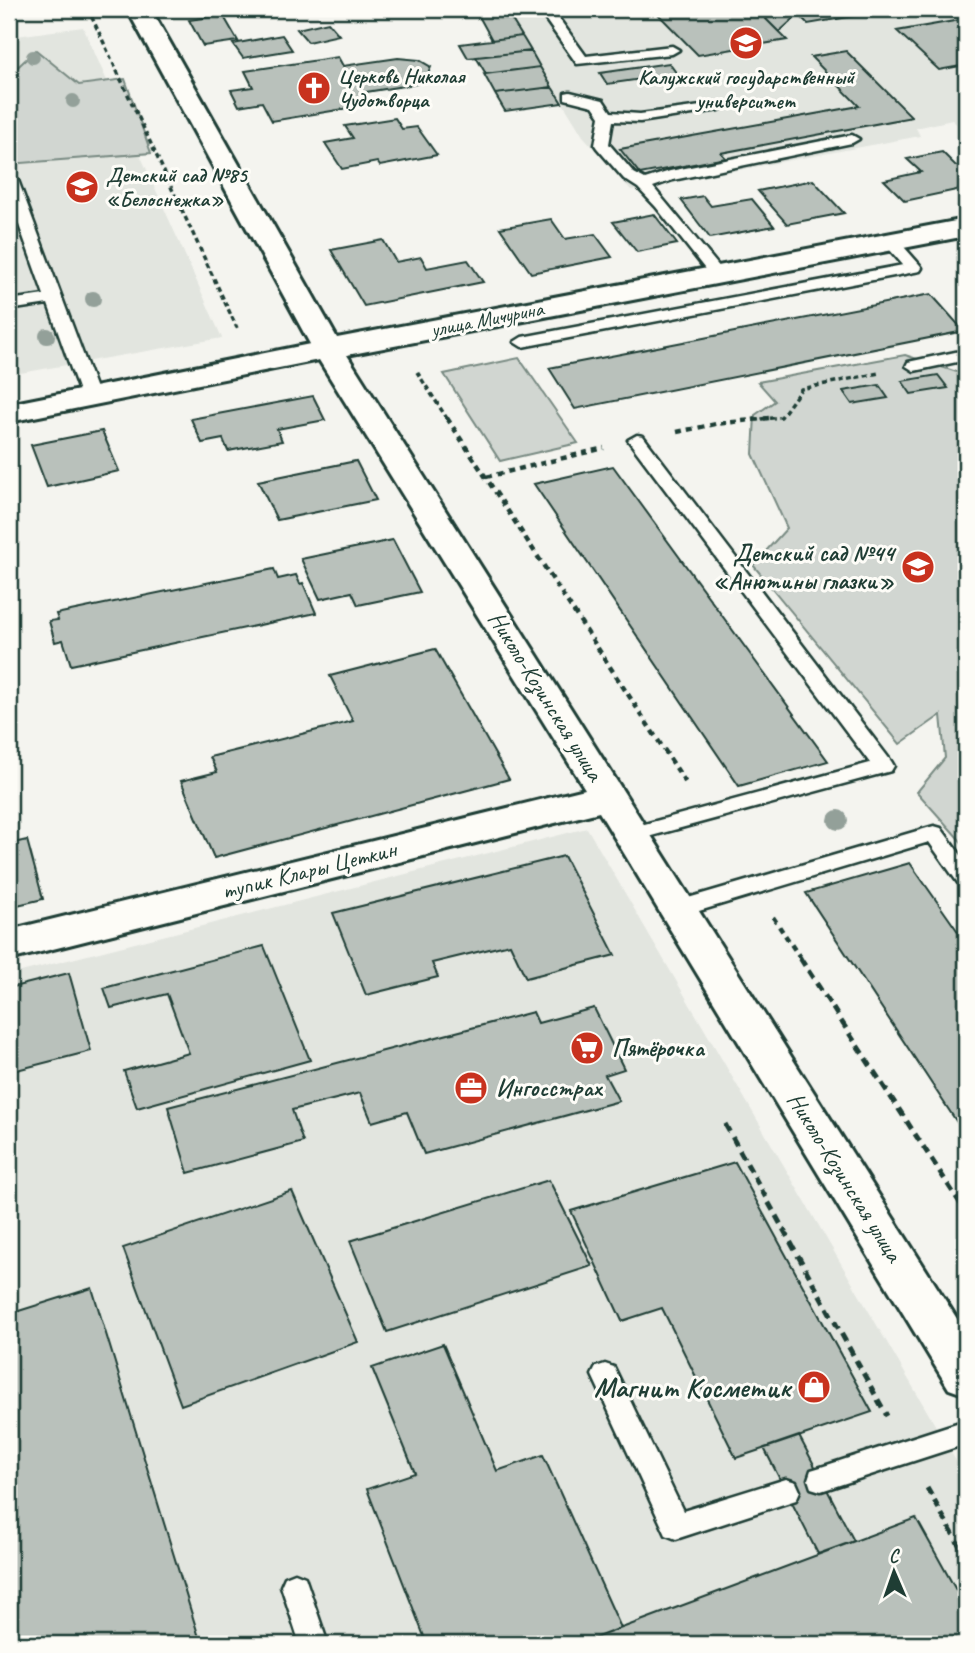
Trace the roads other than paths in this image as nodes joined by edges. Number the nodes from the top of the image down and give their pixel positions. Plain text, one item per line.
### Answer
1 (139, 9) edge
2 (545, 9) edge
3 (672, 50) dead end
4 (570, 96) dead end
5 (719, 106) dead end
6 (607, 116) junction
7 (852, 139) dead end
8 (10, 180) edge
9 (643, 185) junction
10 (966, 228) edge
11 (891, 242) junction
12 (718, 275) junction
13 (53, 298) junction
14 (9, 305) edge
15 (523, 342) dead end
16 (328, 349) junction
17 (966, 360) edge
18 (914, 366) road end
19 (90, 397) junction
20 (9, 413) edge
21 (637, 440) road end
22 (609, 796) junction
23 (633, 834) junction
24 (966, 878) edge
25 (679, 909) junction
26 (9, 945) edge
27 (966, 1374) edge
28 (605, 1375) dead end
29 (966, 1432) edge
30 (821, 1479) dead end
31 (786, 1491) dead end
32 (295, 1586) dead end
33 (314, 1644) edge

1 - 16 street, Николо-Козинская улица
2 - 3 lane
4 - 6 lane
5 - 6 lane
6 - 9 lane
7 - 9 lane
8 - 13 lane
9 - 12 lane
10 - 11 street, улица Мичурина
11 - 12 street, улица Мичурина
11 - 15 lane
12 - 16 street, улица Мичурина
13 - 14 lane
13 - 19 lane
16 - 19 street, улица Мичурина
16 - 22 street, Николо-Козинская улица
17 - 18 lane
19 - 20 street, улица Мичурина
21 - 23 lane
22 - 23 street, Николо-Козинская улица
22 - 26 street, тупик Клары Цеткин
23 - 25 street, Николо-Козинская улица
24 - 25 lane
25 - 27 street, Николо-Козинская улица
28 - 31 lane
29 - 30 lane
32 - 33 lane

